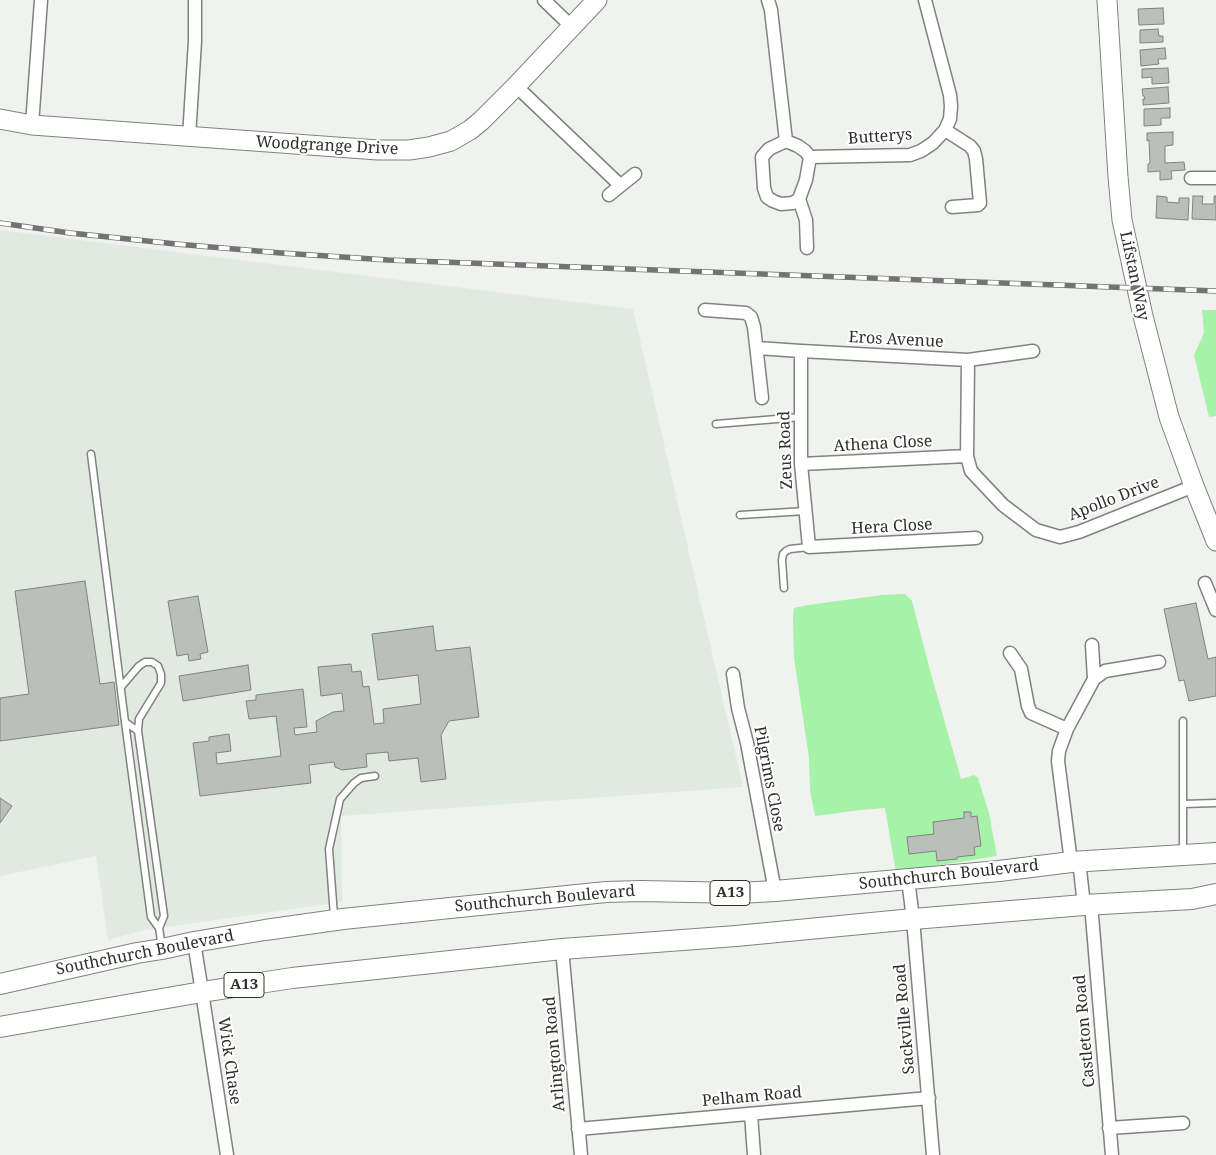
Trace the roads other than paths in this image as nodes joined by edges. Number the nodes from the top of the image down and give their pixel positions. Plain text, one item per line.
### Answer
1 (41, 0) edge
2 (195, 0) edge
3 (544, 0) edge
4 (597, 0) edge
5 (768, 0) edge
6 (925, 0) edge
7 (1107, 0) edge
8 (572, 27) junction
9 (516, 86) junction
10 (0, 119) edge
11 (32, 125) junction
12 (945, 130) junction
13 (189, 137) junction
14 (786, 141) junction
15 (810, 157) junction
16 (635, 174) dead end
17 (1190, 178) dead end
18 (1216, 178) edge
19 (620, 186) junction
20 (609, 195) dead end
21 (799, 199) junction
22 (952, 207) dead end
23 (807, 248) dead end
24 (705, 310) dead end
25 (757, 348) junction
26 (801, 351) junction
27 (1033, 351) dead end
28 (968, 360) junction
29 (762, 398) dead end
30 (801, 417) junction
31 (716, 424) dead end
32 (91, 454) dead end
33 (967, 456) junction
34 (801, 464) junction
35 (1194, 486) junction
36 (806, 511) junction
37 (740, 515) dead end
38 (976, 538) dead end
39 (1216, 541) edge
40 (809, 548) junction
41 (1205, 584) dead end
42 (784, 588) dead end
43 (1216, 610) edge
44 (1092, 645) dead end
45 (1010, 653) dead end
46 (1159, 662) dead end
47 (733, 674) dead end
48 (1094, 679) junction
49 (121, 687) junction
50 (1184, 721) dead end
51 (125, 722) junction
52 (1067, 729) junction
53 (138, 731) junction
54 (375, 776) dead end
55 (1216, 803) edge
56 (1183, 804) junction
57 (1216, 853) edge
58 (1183, 855) junction
59 (1075, 862) junction
60 (908, 879) junction
61 (775, 891) junction
62 (1216, 894) edge
63 (1087, 905) junction
64 (913, 919) junction
65 (334, 920) junction
66 (159, 928) junction
67 (194, 942) junction
68 (162, 949) junction
69 (562, 949) junction
70 (0, 984) edge
71 (202, 992) junction
72 (0, 1027) edge
73 (929, 1098) junction
74 (751, 1114) junction
75 (1183, 1123) dead end
76 (1109, 1128) junction
77 (578, 1129) junction
78 (227, 1155) edge
79 (581, 1155) edge
80 (754, 1155) edge
81 (933, 1155) edge
82 (1112, 1155) edge

1 - 11 street
2 - 13 street
3 - 8 street
4 - 8 street, Woodgrange Drive
5 - 14 street
6 - 12 street
7 - 35 street, Lifstan Way
8 - 9 street, Woodgrange Drive
9 - 13 street, Woodgrange Drive
9 - 19 street
10 - 11 street, Woodgrange Drive
11 - 13 street, Woodgrange Drive
12 - 15 street, Butterys
12 - 22 street
14 - 15 street
14 - 21 street
15 - 21 street
16 - 19 street
17 - 18 street
19 - 20 street
21 - 23 street
24 - 25 street
25 - 26 street, Eros Avenue
25 - 29 street
26 - 28 street, Eros Avenue
26 - 30 street, Zeus Road
27 - 28 street, Eros Avenue
28 - 33 street, Apollo Drive
30 - 31 lane
30 - 34 street, Zeus Road
32 - 49 lane
33 - 34 street, Athena Close
33 - 35 street, Apollo Drive
34 - 36 street, Zeus Road
35 - 39 street, Lifstan Way
36 - 37 lane
36 - 40 street, Zeus Road
38 - 40 street, Hera Close
40 - 42 lane
41 - 43 street
44 - 48 street
45 - 52 street
46 - 48 street
47 - 61 street, Pilgrims Close
48 - 52 street, Castleton Road
49 - 51 lane
49 - 53 lane
50 - 56 lane
51 - 53 lane
51 - 66 lane
52 - 59 street, Castleton Road
53 - 66 lane
54 - 65 lane
55 - 56 lane
56 - 58 lane
57 - 58 main road, Southchurch Boulevard / A13
58 - 59 main road, Southchurch Boulevard / A13
59 - 60 main road, Southchurch Boulevard / A13
59 - 63 street, Castleton Road
60 - 61 main road, Southchurch Boulevard / A13
60 - 64 street, Sackville Road
61 - 65 main road, Southchurch Boulevard / A13
62 - 63 main road, A13
63 - 64 main road, A13
63 - 76 street, Castleton Road
64 - 69 main road, A13
64 - 73 street, Sackville Road
65 - 67 main road, Southchurch Boulevard / A13
66 - 68 lane
67 - 68 main road, Southchurch Boulevard / A13
67 - 71 street, Wick Chase
68 - 70 main road, Southchurch Boulevard / A13
69 - 71 main road, A13
69 - 77 street, Arlington Road
71 - 72 main road, A13
71 - 78 street, Wick Chase
73 - 74 street, Pelham Road
73 - 81 street, Sackville Road
74 - 77 street, Pelham Road
74 - 80 street
75 - 76 street
76 - 82 street, Castleton Road
77 - 79 street, Arlington Road

